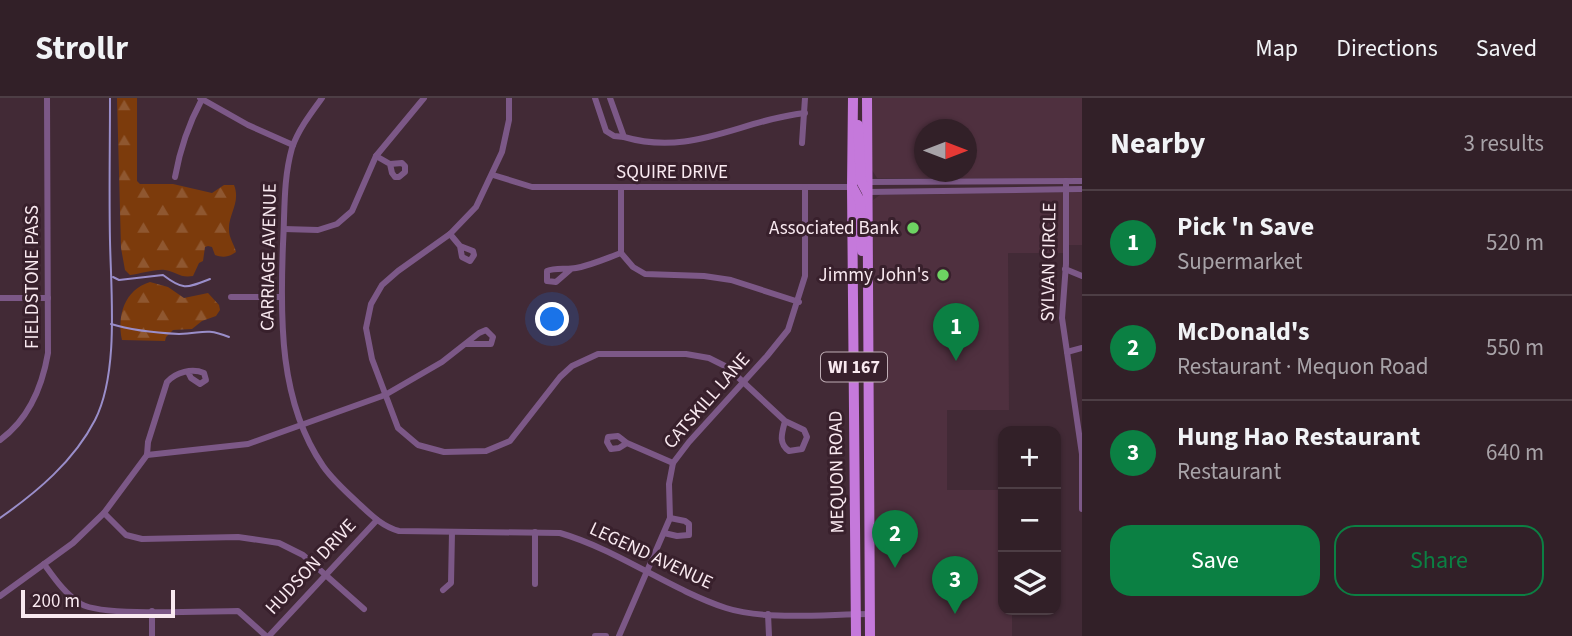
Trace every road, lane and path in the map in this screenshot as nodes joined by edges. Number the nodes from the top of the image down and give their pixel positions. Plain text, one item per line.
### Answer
1 (47, 98) edge
2 (322, 98) edge
3 (424, 98) edge
4 (509, 98) edge
5 (595, 98) edge
6 (610, 98) edge
7 (805, 98) edge
8 (867, 98) edge
9 (201, 99) edge
10 (853, 101) edge
11 (805, 113) junction
12 (624, 137) junction
13 (802, 143) dead end
14 (293, 145) junction
15 (376, 156) junction
16 (390, 164) dead end
17 (493, 175) junction
18 (175, 177) dead end
19 (1066, 181) junction
20 (1082, 181) edge
21 (863, 186) junction
22 (805, 187) junction
23 (621, 188) junction
24 (1082, 189) edge
25 (1066, 190) junction
26 (284, 229) junction
27 (450, 234) junction
28 (460, 246) dead end
29 (621, 253) junction
30 (571, 269) dead end
31 (1065, 269) junction
32 (1082, 276) edge
33 (868, 279) junction
34 (231, 298) dead end
35 (281, 298) junction
36 (0, 299) edge
37 (48, 299) junction
38 (799, 302) junction
39 (466, 344) dead end
40 (1082, 348) edge
41 (1068, 352) junction
42 (188, 372) dead end
43 (743, 382) junction
44 (385, 395) junction
45 (785, 421) junction
46 (302, 424) junction
47 (0, 440) edge
48 (627, 443) dead end
49 (147, 455) junction
50 (673, 463) junction
51 (1082, 509) edge
52 (104, 513) junction
53 (670, 518) junction
54 (377, 520) junction
55 (452, 532) junction
56 (535, 532) junction
57 (664, 533) junction
58 (44, 564) junction
59 (647, 573) junction
60 (325, 574) junction
61 (535, 584) dead end
62 (443, 590) dead end
63 (0, 596) edge
64 (364, 610) dead end
65 (152, 611) junction
66 (768, 614) junction
67 (856, 614) junction
68 (870, 614) junction
69 (152, 636) edge
70 (268, 636) edge
71 (595, 636) edge
72 (606, 636) edge
73 (619, 636) edge
74 (769, 636) edge
75 (856, 636) edge
76 (870, 636) edge

1 - 37 street, FIELDSTONE PASS
2 - 14 street, CARRIAGE AVENUE
3 - 15 street
4 - 17 street
5 - 12 street
6 - 12 street
7 - 11 street
8 - 21 main road, MEQUON ROAD / WI 167
9 - 14 street
9 - 18 street
10 - 21 main road, MEQUON ROAD / WI 167
11 - 12 street
11 - 13 street
14 - 26 street, CARRIAGE AVENUE
15 - 16 street
15 - 26 street
17 - 23 street, SQUIRE DRIVE
17 - 27 street
19 - 20 street, SQUIRE DRIVE
19 - 21 street, SQUIRE DRIVE
19 - 25 street, SYLVAN CIRCLE
21 - 22 street, SQUIRE DRIVE
21 - 25 street, SQUIRE DRIVE
21 - 33 main road, MEQUON ROAD / WI 167
21 - 33 main road
21 - 67 main road, MEQUON ROAD / WI 167
22 - 23 street, SQUIRE DRIVE
22 - 38 street, CATSKILL LANE
23 - 29 street
24 - 25 street, SQUIRE DRIVE
25 - 31 street, SYLVAN CIRCLE
26 - 35 street, CARRIAGE AVENUE
27 - 28 street
27 - 44 street
29 - 30 street
29 - 38 street
31 - 32 street
31 - 41 street, SYLVAN CIRCLE
33 - 68 main road, MEQUON ROAD / WI 167
34 - 35 street
35 - 46 street, CARRIAGE AVENUE
36 - 37 street
37 - 47 street, FIELDSTONE PASS
38 - 43 street, CATSKILL LANE
39 - 44 street
40 - 41 street
41 - 51 street, SYLVAN CIRCLE
42 - 49 street
43 - 44 street
43 - 45 street
43 - 50 street, CATSKILL LANE
44 - 46 street
45 - 45 street
46 - 49 street
46 - 54 street, LEGEND AVENUE
48 - 50 street
49 - 52 street
50 - 53 street, CATSKILL LANE
52 - 58 street
52 - 60 street
53 - 57 street, CATSKILL LANE
53 - 57 street
54 - 55 street, LEGEND AVENUE
54 - 60 street, HUDSON DRIVE
55 - 56 street, LEGEND AVENUE
55 - 62 street
56 - 59 street, LEGEND AVENUE
56 - 61 street
57 - 59 street, CATSKILL LANE
58 - 63 street
58 - 65 street
59 - 66 street, LEGEND AVENUE
59 - 73 street, CATSKILL LANE
60 - 64 street
60 - 70 street, HUDSON DRIVE
65 - 69 street
65 - 70 street
66 - 67 street, LEGEND AVENUE
66 - 74 street
67 - 68 street, LEGEND AVENUE
67 - 75 main road, MEQUON ROAD / WI 167
68 - 76 main road, MEQUON ROAD / WI 167
71 - 72 street

